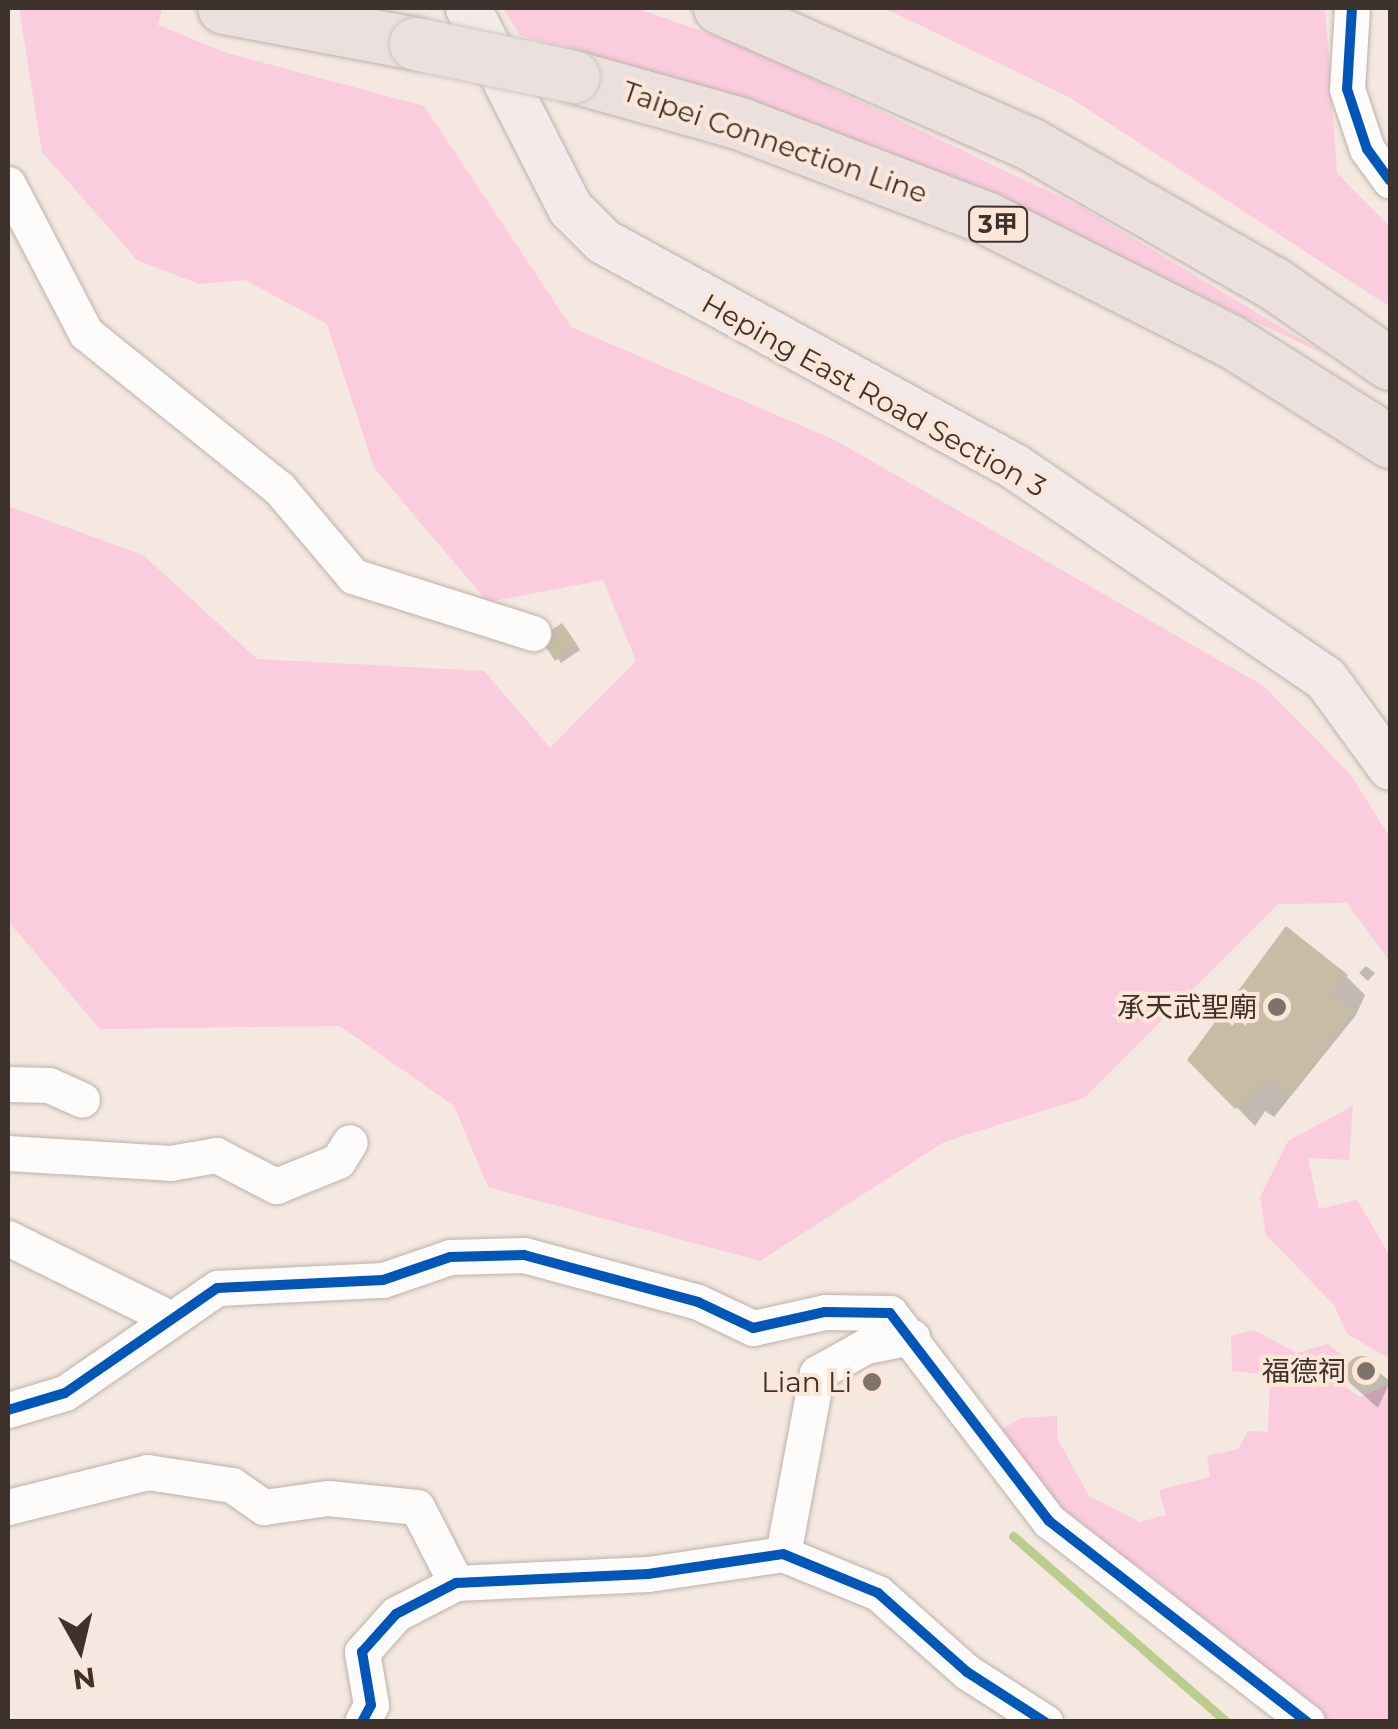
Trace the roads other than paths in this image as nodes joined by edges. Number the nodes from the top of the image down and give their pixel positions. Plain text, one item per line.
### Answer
1 (468, 8) edge
2 (720, 8) edge
3 (1352, 8) edge
4 (239, 9) edge
5 (1390, 181) edge
6 (8, 184) edge
7 (1390, 364) edge
8 (1390, 442) edge
9 (533, 633) dead end
10 (1390, 767) edge
11 (8, 1084) edge
12 (82, 1100) dead end
13 (350, 1142) dead end
14 (8, 1153) edge
15 (8, 1238) edge
16 (168, 1317) junction
17 (912, 1336) junction
18 (8, 1410) edge
19 (8, 1506) edge
20 (784, 1554) junction
21 (456, 1583) junction
22 (362, 1722) edge
23 (1045, 1722) edge
24 (1307, 1722) edge

1 - 10 main road, Heping East Road Section 3
2 - 7 highway
3 - 5 street
4 - 8 highway, Taipei Connection Line / 3甲, bridge
6 - 9 street
11 - 12 street
13 - 14 street
15 - 16 street
16 - 17 street
16 - 18 street
17 - 20 street
17 - 24 street
19 - 21 street
20 - 21 street
20 - 23 street
21 - 22 street

